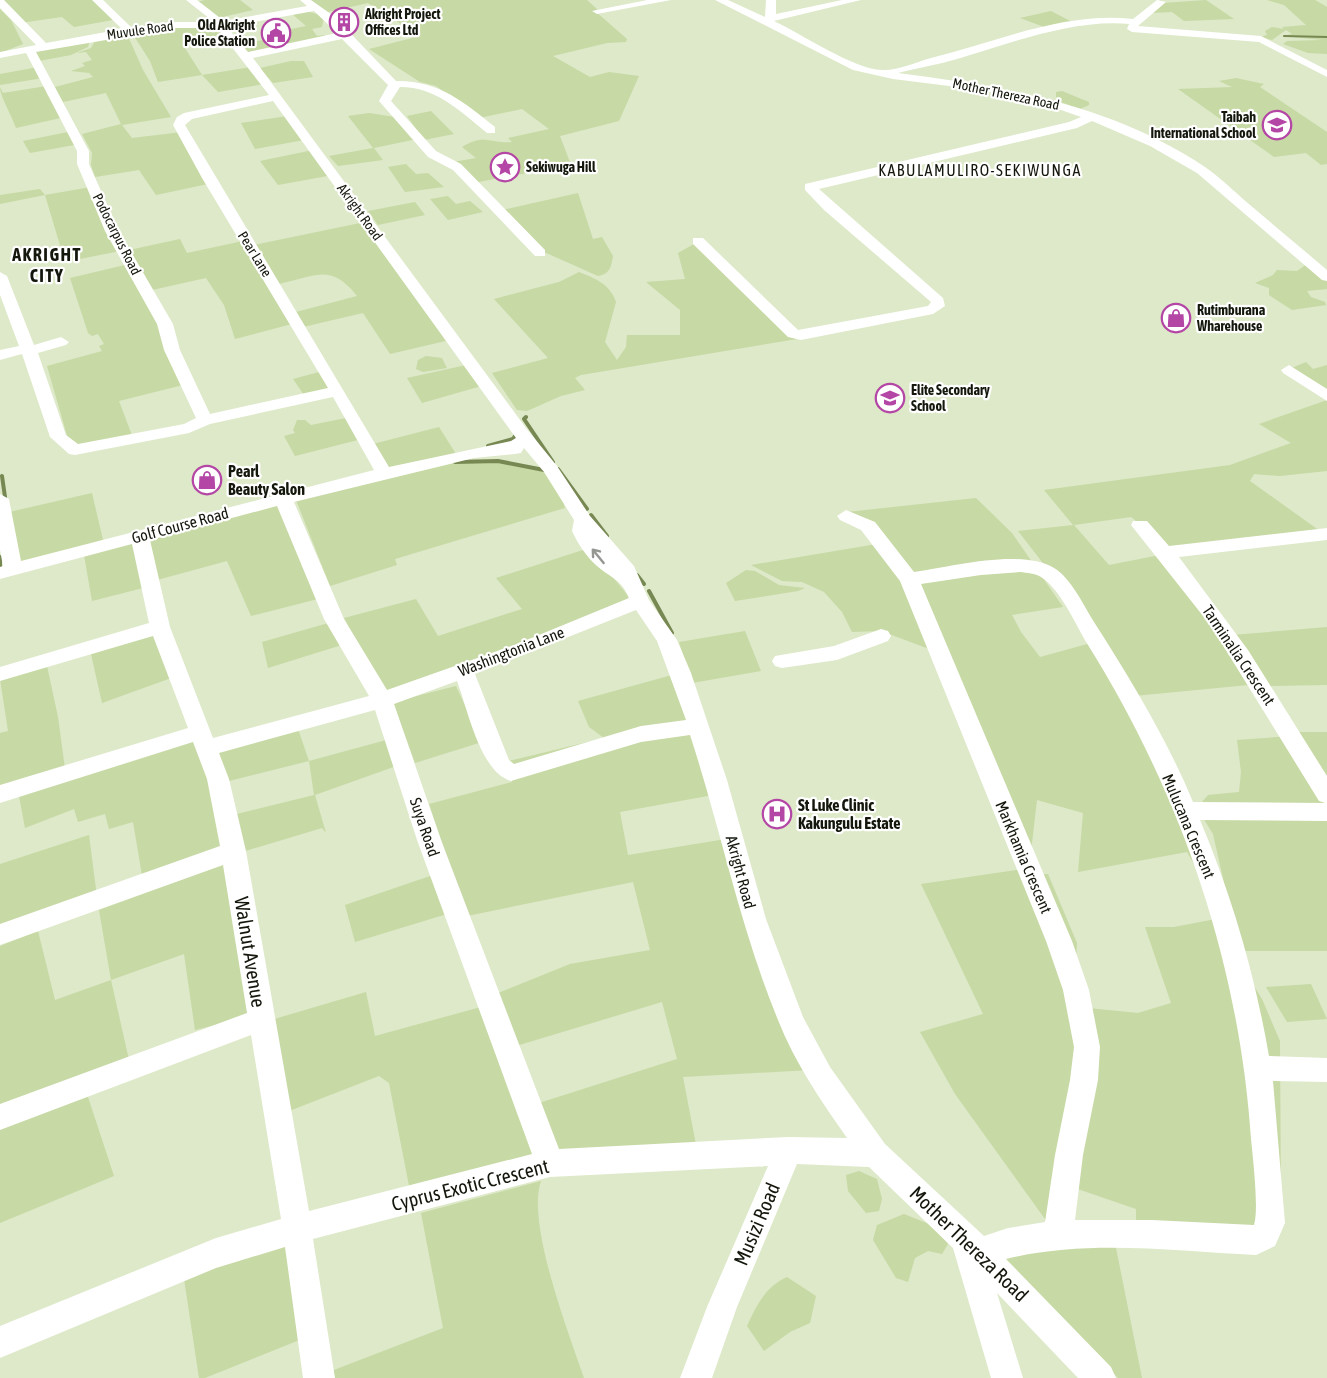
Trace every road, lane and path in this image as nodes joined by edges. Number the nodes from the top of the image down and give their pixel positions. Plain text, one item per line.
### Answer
1 (97, 0) edge
2 (191, 0) edge
3 (305, 0) edge
4 (666, 0) edge
5 (720, 0) edge
6 (771, 0) edge
7 (856, 0) edge
8 (0, 2) edge
9 (1161, 2) dead end
10 (315, 8) junction
11 (597, 11) dead end
12 (766, 19) junction
13 (1135, 22) junction
14 (222, 25) junction
15 (130, 31) junction
16 (344, 35) junction
17 (36, 47) junction
18 (0, 55) edge
19 (246, 56) junction
20 (1327, 74) edge
21 (881, 75) junction
22 (393, 84) junction
23 (276, 98) junction
24 (1092, 116) junction
25 (491, 130) dead end
26 (698, 241) dead end
27 (540, 253) dead end
28 (0, 276) edge
29 (1327, 277) edge
30 (60, 342) dead end
31 (29, 349) junction
32 (0, 354) edge
33 (1289, 370) dead end
34 (338, 391) junction
35 (1327, 396) edge
36 (206, 420) junction
37 (520, 432) junction
38 (501, 449) junction
39 (467, 455) junction
40 (540, 455) junction
41 (384, 473) junction
42 (283, 498) junction
43 (0, 499) edge
44 (846, 516) dead end
45 (1140, 525) dead end
46 (1327, 534) edge
47 (140, 536) junction
48 (1166, 552) junction
49 (6, 572) edge
50 (909, 579) junction
51 (635, 590) junction
52 (160, 627) junction
53 (881, 636) dead end
54 (782, 661) dead end
55 (463, 669) junction
56 (0, 674) edge
57 (382, 700) junction
58 (699, 726) junction
59 (202, 740) junction
60 (0, 794) edge
61 (1327, 795) edge
62 (1184, 811) junction
63 (1327, 812) edge
64 (234, 851) junction
65 (0, 935) edge
66 (261, 1019) junction
67 (1258, 1068) junction
68 (1327, 1070) edge
69 (0, 1117) edge
70 (788, 1151) junction
71 (875, 1154) junction
72 (549, 1163) junction
73 (297, 1229) junction
74 (1058, 1235) junction
75 (982, 1245) junction
76 (0, 1342) edge
77 (319, 1378) edge
78 (696, 1378) edge
79 (1007, 1378) edge
80 (1101, 1378) edge

1 - 15 street
2 - 14 street, Akright Road
3 - 10 street
4 - 11 street
5 - 12 street, Mother Thereza Road
6 - 12 street
7 - 12 street
8 - 17 street, Podocarpus Road
9 - 13 street
10 - 14 street, Muvule Road
10 - 16 street
12 - 21 street, Mother Thereza Road
13 - 20 street
13 - 21 street
14 - 15 street, Muvule Road
14 - 19 street, Akright Road
15 - 17 street, Muvule Road
16 - 19 street
16 - 22 street
17 - 18 street, Muvule Road
17 - 36 street, Podocarpus Road
19 - 23 street, Akright Road
21 - 24 street, Mother Thereza Road
22 - 25 street
22 - 27 street
23 - 34 street, Pear Lane
23 - 37 street, Akright Road
24 - 26 street
24 - 29 street, Mother Thereza Road
28 - 31 street
30 - 31 street
31 - 32 street
31 - 36 street
33 - 35 street
34 - 36 street
34 - 41 street, Pear Lane
37 - 38 street
37 - 40 street, Akright Road
38 - 39 street, Golf Course Road
38 - 40 street, Golf Course Road
39 - 40 street, Golf Course Road
39 - 41 street, Golf Course Road
40 - 51 street, Akright Road
41 - 42 street, Golf Course Road
42 - 47 street, Golf Course Road
42 - 57 street, Suya Road
43 - 49 street
44 - 50 street, Markhamia Crescent
45 - 48 street, Tarminalia Crescent
46 - 48 street
47 - 49 street, Golf Course Road
47 - 52 street, Walnut Avenue
48 - 61 street, Tarminalia Crescent
50 - 62 street, Mulucana Crescent
50 - 74 street, Markhamia Crescent
51 - 55 street, Washingtonia Lane
51 - 58 street, Akright Road
52 - 56 street
52 - 59 street, Walnut Avenue
53 - 54 street
55 - 57 street, Washingtonia Lane
55 - 58 street
57 - 59 street, Washingtonia Lane
57 - 72 street, Suya Road
58 - 71 street, Akright Road
59 - 60 street, Washingtonia Lane
59 - 64 street, Walnut Avenue
62 - 63 street
62 - 67 street, Mulucana Crescent
64 - 65 street
64 - 66 street, Walnut Avenue
66 - 69 street
66 - 73 street, Walnut Avenue
67 - 68 street
67 - 74 street, Mulucana Crescent
70 - 71 street
70 - 72 street, Cyprus Exotic Crescent
70 - 78 street, Musizi Road
71 - 75 street, Mother Thereza Road
72 - 73 street, Cyprus Exotic Crescent
73 - 76 street, Cyprus Exotic Crescent
73 - 77 street, Walnut Avenue
74 - 75 street
75 - 79 street
75 - 80 street, Mother Thereza Road

